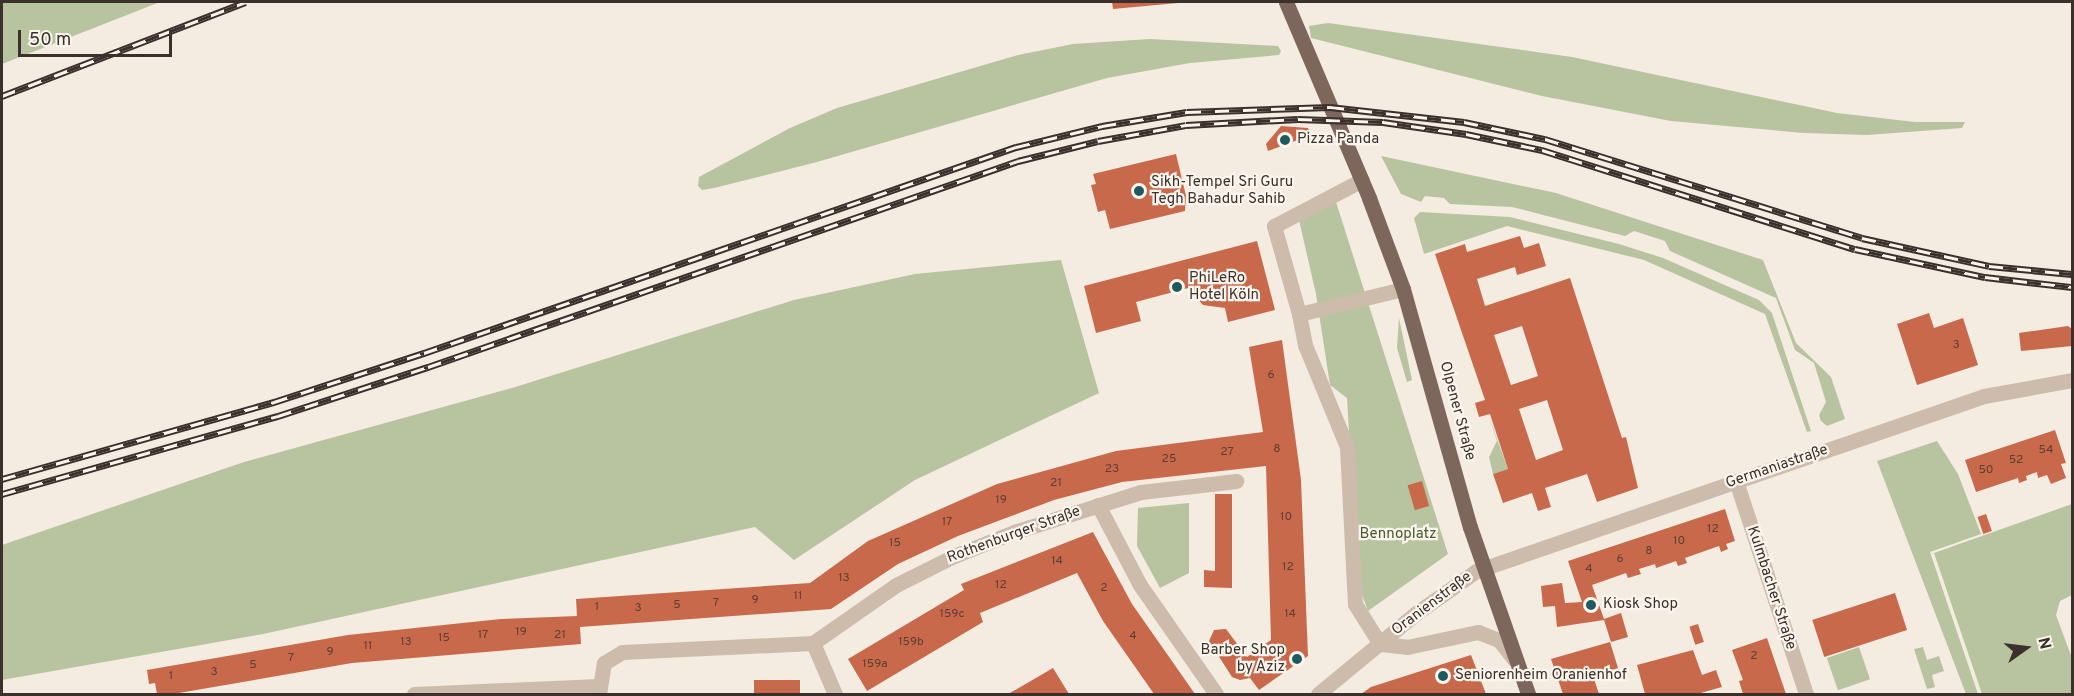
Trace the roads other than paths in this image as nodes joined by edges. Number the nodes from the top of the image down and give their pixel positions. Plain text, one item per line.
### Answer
1 (1286, 2) edge
2 (1362, 180) junction
3 (1403, 289) junction
4 (1299, 314) junction
5 (2073, 380) edge
6 (1236, 481) dead end
7 (1736, 481) junction
8 (1098, 505) junction
9 (1485, 567) junction
10 (813, 643) junction
11 (1380, 644) junction
12 (1516, 663) junction
13 (599, 690) edge
14 (414, 694) edge
15 (836, 694) edge
16 (1216, 694) edge
17 (1318, 694) edge
18 (1528, 694) edge
19 (1806, 694) edge

1 - 2 main road, Olpener Straße
2 - 3 main road, Olpener Straße
2 - 4 street
3 - 4 street
3 - 9 main road, Olpener Straße
4 - 11 street
5 - 7 street, Germaniastraße
6 - 8 street, Rothenburger Straße
7 - 9 street, Germaniastraße
7 - 19 street, Kulmbacher Straße
8 - 10 street, Rothenburger Straße
8 - 16 street
9 - 11 street, Oranienstraße
9 - 12 main road, Olpener Straße
10 - 13 street
10 - 15 street
11 - 12 street, Oranienstraße
11 - 17 street, Oranienstraße
12 - 18 main road, Olpener Straße
13 - 14 street

